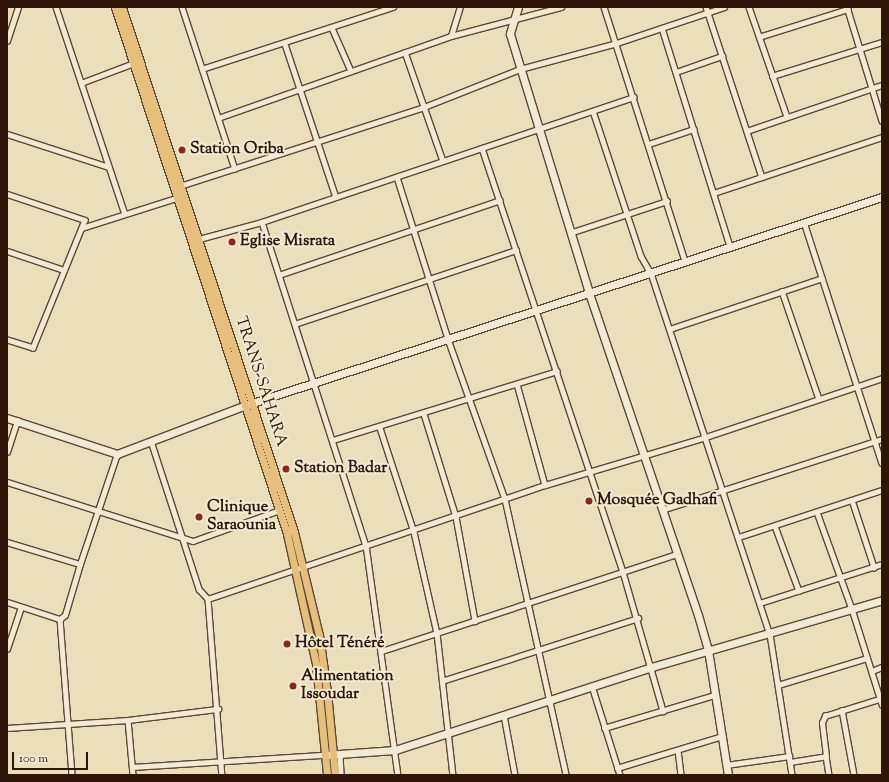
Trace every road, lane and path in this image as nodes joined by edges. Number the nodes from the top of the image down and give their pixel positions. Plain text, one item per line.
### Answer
1 (18, 7) edge
2 (56, 7) edge
3 (115, 7) edge
4 (122, 7) edge
5 (182, 7) edge
6 (393, 7) edge
7 (460, 7) edge
8 (518, 7) edge
9 (561, 7) edge
10 (604, 7) edge
11 (706, 7) edge
12 (724, 7) edge
13 (749, 7) edge
14 (847, 8) edge
15 (708, 12) junction
16 (122, 18) junction
17 (514, 21) junction
18 (332, 28) junction
19 (662, 28) junction
20 (452, 36) junction
21 (759, 37) junction
22 (7, 41) edge
23 (882, 42) edge
24 (617, 43) junction
25 (285, 44) junction
26 (860, 49) junction
27 (405, 52) junction
28 (722, 56) junction
29 (134, 63) junction
30 (202, 69) junction
31 (520, 69) junction
32 (350, 71) junction
33 (140, 72) junction
34 (676, 72) junction
35 (772, 76) junction
36 (81, 83) junction
37 (882, 85) edge
38 (872, 88) junction
39 (300, 89) junction
40 (634, 97) junction
41 (424, 107) junction
42 (593, 111) junction
43 (786, 117) junction
44 (218, 118) junction
45 (882, 121) edge
46 (694, 129) junction
47 (538, 130) junction
48 (746, 131) junction
49 (7, 134) edge
50 (882, 137) edge
51 (318, 142) junction
52 (649, 144) junction
53 (482, 148) junction
54 (443, 161) junction
55 (109, 167) junction
56 (235, 169) junction
57 (397, 177) junction
58 (762, 177) junction
59 (178, 187) junction
60 (714, 193) junction
61 (7, 194) edge
62 (181, 197) junction
63 (336, 197) junction
64 (882, 197) edge
65 (500, 200) junction
66 (667, 201) junction
67 (125, 214) junction
68 (626, 215) junction
69 (262, 222) junction
70 (804, 222) junction
71 (82, 228) junction
72 (414, 229) junction
73 (570, 233) junction
74 (199, 239) junction
75 (730, 246) junction
76 (516, 250) junction
77 (7, 251) edge
78 (685, 261) junction
79 (204, 268) junction
80 (64, 270) junction
81 (651, 273) junction
82 (279, 275) junction
83 (822, 278) junction
84 (429, 279) junction
85 (782, 291) junction
86 (589, 293) junction
87 (537, 310) junction
88 (295, 324) junction
89 (670, 329) junction
90 (448, 339) junction
91 (7, 340) edge
92 (557, 371) junction
93 (882, 378) edge
94 (314, 383) junction
95 (518, 384) junction
96 (857, 387) junction
97 (469, 399) junction
98 (819, 399) junction
99 (249, 404) junction
100 (424, 414) junction
101 (7, 418) edge
102 (17, 421) junction
103 (380, 428) junction
104 (706, 437) junction
105 (334, 440) junction
106 (882, 440) edge
107 (151, 441) junction
108 (875, 442) junction
109 (7, 452) edge
110 (117, 454) junction
111 (643, 454) junction
112 (882, 463) edge
113 (589, 471) junction
114 (7, 482) edge
115 (545, 485) junction
116 (723, 490) junction
117 (882, 490) edge
118 (278, 494) junction
119 (506, 499) junction
120 (852, 500) junction
121 (280, 510) junction
122 (662, 510) junction
123 (98, 511) junction
124 (817, 512) junction
125 (456, 517) junction
126 (775, 526) junction
127 (414, 532) junction
128 (182, 537) junction
129 (739, 537) junction
130 (7, 542) edge
131 (366, 545) junction
132 (677, 554) junction
133 (80, 564) junction
134 (882, 564) edge
135 (874, 567) junction
136 (299, 568) junction
137 (623, 572) junction
138 (841, 578) junction
139 (799, 591) junction
140 (208, 599) junction
141 (882, 600) edge
142 (7, 602) edge
143 (528, 603) junction
144 (760, 603) junction
145 (21, 607) junction
146 (852, 609) junction
147 (638, 618) junction
148 (60, 619) junction
149 (475, 621) junction
150 (437, 633) junction
151 (770, 634) junction
152 (7, 650) edge
153 (708, 650) junction
154 (382, 651) junction
155 (539, 651) junction
156 (868, 658) junction
157 (652, 667) junction
158 (882, 667) edge
159 (872, 671) junction
160 (442, 681) junction
161 (778, 685) junction
162 (592, 686) junction
163 (715, 695) junction
164 (551, 700) junction
165 (881, 700) edge
166 (218, 709) junction
167 (842, 710) junction
168 (663, 711) junction
169 (504, 715) junction
170 (128, 720) junction
171 (68, 724) junction
172 (7, 728) edge
173 (604, 728) junction
174 (449, 733) junction
175 (722, 736) junction
176 (395, 750) junction
177 (678, 750) junction
178 (337, 755) junction
179 (325, 756) junction
180 (789, 756) junction
181 (826, 756) junction
182 (790, 762) junction
183 (221, 763) junction
184 (726, 765) junction
185 (132, 768) junction
186 (617, 768) junction
187 (72, 775) edge
188 (133, 775) edge
189 (222, 775) edge
190 (327, 775) edge
191 (334, 775) edge
192 (341, 775) edge
193 (398, 775) edge
194 (452, 775) edge
195 (515, 775) edge
196 (566, 775) edge
197 (620, 775) edge
198 (681, 775) edge
199 (728, 775) edge
200 (792, 775) edge
201 (829, 775) edge
202 (854, 775) edge

1 - 22 street
2 - 36 street
3 - 16 main road, TRANS-SAHARA
4 - 16 main road, TRANS-SAHARA
5 - 30 street
6 - 18 street
7 - 20 street
8 - 17 street
9 - 17 street
10 - 24 street
11 - 15 street
12 - 15 street
13 - 21 street
14 - 21 street
14 - 26 street
15 - 19 street
15 - 28 street
16 - 29 main road, TRANS-SAHARA
16 - 33 main road, TRANS-SAHARA
17 - 20 street
17 - 31 street
18 - 25 street
18 - 32 street
19 - 24 street
19 - 34 street
20 - 27 street
21 - 35 street
23 - 26 street
24 - 31 street
24 - 40 street
25 - 30 street
25 - 39 street
26 - 35 street
26 - 38 street
27 - 32 street
27 - 41 street
28 - 34 street
28 - 48 street
29 - 33 main road, TRANS-SAHARA
29 - 36 street
30 - 44 street
31 - 41 street
31 - 47 street
32 - 39 street
33 - 59 main road, TRANS-SAHARA
34 - 46 street
35 - 43 street
36 - 55 street
37 - 38 street
38 - 43 street
38 - 45 street
39 - 44 street
39 - 51 street
40 - 42 street
40 - 52 street
41 - 51 street
41 - 54 street
42 - 47 street
42 - 68 street
43 - 48 street
44 - 56 street
46 - 52 street
46 - 60 street
47 - 53 street
47 - 73 street
48 - 58 street
49 - 55 street
50 - 58 street
51 - 56 street
51 - 63 street
52 - 66 street
53 - 54 street
53 - 65 street
54 - 57 street
55 - 67 street
56 - 59 street
57 - 63 street
57 - 72 street
58 - 60 street
59 - 62 main road, TRANS-SAHARA
60 - 75 street
61 - 71 street
62 - 67 street
62 - 74 main road, TRANS-SAHARA
62 - 79 main road, TRANS-SAHARA
63 - 69 street
64 - 70 street
65 - 72 street
65 - 76 street
66 - 68 street
66 - 78 street
67 - 71 street
68 - 73 street
68 - 81 street
69 - 74 street
69 - 82 street
70 - 75 street
70 - 83 street
71 - 80 street
72 - 82 street
72 - 84 street
73 - 86 street
74 - 79 main road, TRANS-SAHARA
75 - 78 street
76 - 84 street
76 - 87 street
77 - 80 street
78 - 81 street
79 - 99 main road, TRANS-SAHARA
80 - 91 street
81 - 86 street
81 - 89 street
82 - 88 street
83 - 85 street
83 - 96 street
84 - 88 street
84 - 90 street
85 - 89 street
85 - 98 street
86 - 87 street
86 - 111 street
87 - 90 street
87 - 92 street
88 - 94 street
89 - 104 street
90 - 94 street
90 - 97 street
92 - 95 street
92 - 113 street
93 - 96 street
94 - 99 street
94 - 105 street
95 - 97 street
95 - 115 street
96 - 98 street
96 - 108 street
97 - 100 street
97 - 119 street
98 - 104 street
99 - 107 street
99 - 118 main road, TRANS-SAHARA
100 - 103 street
100 - 125 street
101 - 102 street
102 - 109 street
102 - 110 street
103 - 105 street
103 - 127 street
104 - 111 street
104 - 116 street
105 - 131 street
106 - 108 street
107 - 110 street
107 - 128 street
108 - 112 street
108 - 116 street
110 - 123 street
111 - 113 street
111 - 122 street
113 - 115 street
113 - 137 street
114 - 123 street
115 - 119 street
116 - 122 street
116 - 129 street
117 - 120 street
118 - 121 main road, TRANS-SAHARA
118 - 136 main road, TRANS-SAHARA
119 - 125 street
119 - 143 street
120 - 124 street
120 - 135 street
121 - 128 street
121 - 136 main road, TRANS-SAHARA
122 - 132 street
123 - 128 street
123 - 133 street
124 - 126 street
124 - 138 street
125 - 127 street
125 - 149 street
126 - 129 street
126 - 139 street
127 - 131 street
127 - 150 street
128 - 140 street
129 - 144 street
130 - 133 street
131 - 136 street
131 - 154 street
132 - 137 street
132 - 153 street
133 - 148 street
134 - 135 street
135 - 138 street
136 - 140 street
136 - 178 main road, TRANS-SAHARA
136 - 179 main road, TRANS-SAHARA
137 - 143 street
137 - 147 street
138 - 139 street
138 - 146 street
139 - 144 street
140 - 166 street
141 - 146 street
142 - 145 street
143 - 149 street
143 - 155 street
144 - 151 street
145 - 148 street
145 - 152 street
146 - 151 street
146 - 156 street
147 - 155 street
147 - 157 street
148 - 171 street
149 - 150 street
150 - 154 street
150 - 160 street
151 - 153 street
151 - 161 street
153 - 157 street
153 - 163 street
154 - 176 street
155 - 160 street
155 - 164 street
156 - 159 street
156 - 161 street
157 - 162 street
157 - 168 street
158 - 159 street
159 - 165 street
160 - 174 street
161 - 180 street
162 - 164 street
162 - 173 street
163 - 168 street
163 - 175 street
164 - 169 street
164 - 196 street
165 - 167 street
166 - 170 street
166 - 183 street
167 - 181 street
167 - 202 street
168 - 173 street
169 - 174 street
169 - 195 street
170 - 171 street
170 - 185 street
171 - 172 street
171 - 187 street
173 - 186 street
174 - 176 street
174 - 194 street
175 - 177 street
175 - 184 street
176 - 178 street
176 - 193 street
177 - 186 street
177 - 198 street
178 - 179 street
178 - 191 main road, TRANS-SAHARA
178 - 192 street
179 - 183 street
179 - 190 main road, TRANS-SAHARA
180 - 182 street
180 - 184 street
181 - 182 street
181 - 201 street
182 - 200 street
183 - 185 street
183 - 189 street
184 - 199 street
185 - 188 street
186 - 197 street

